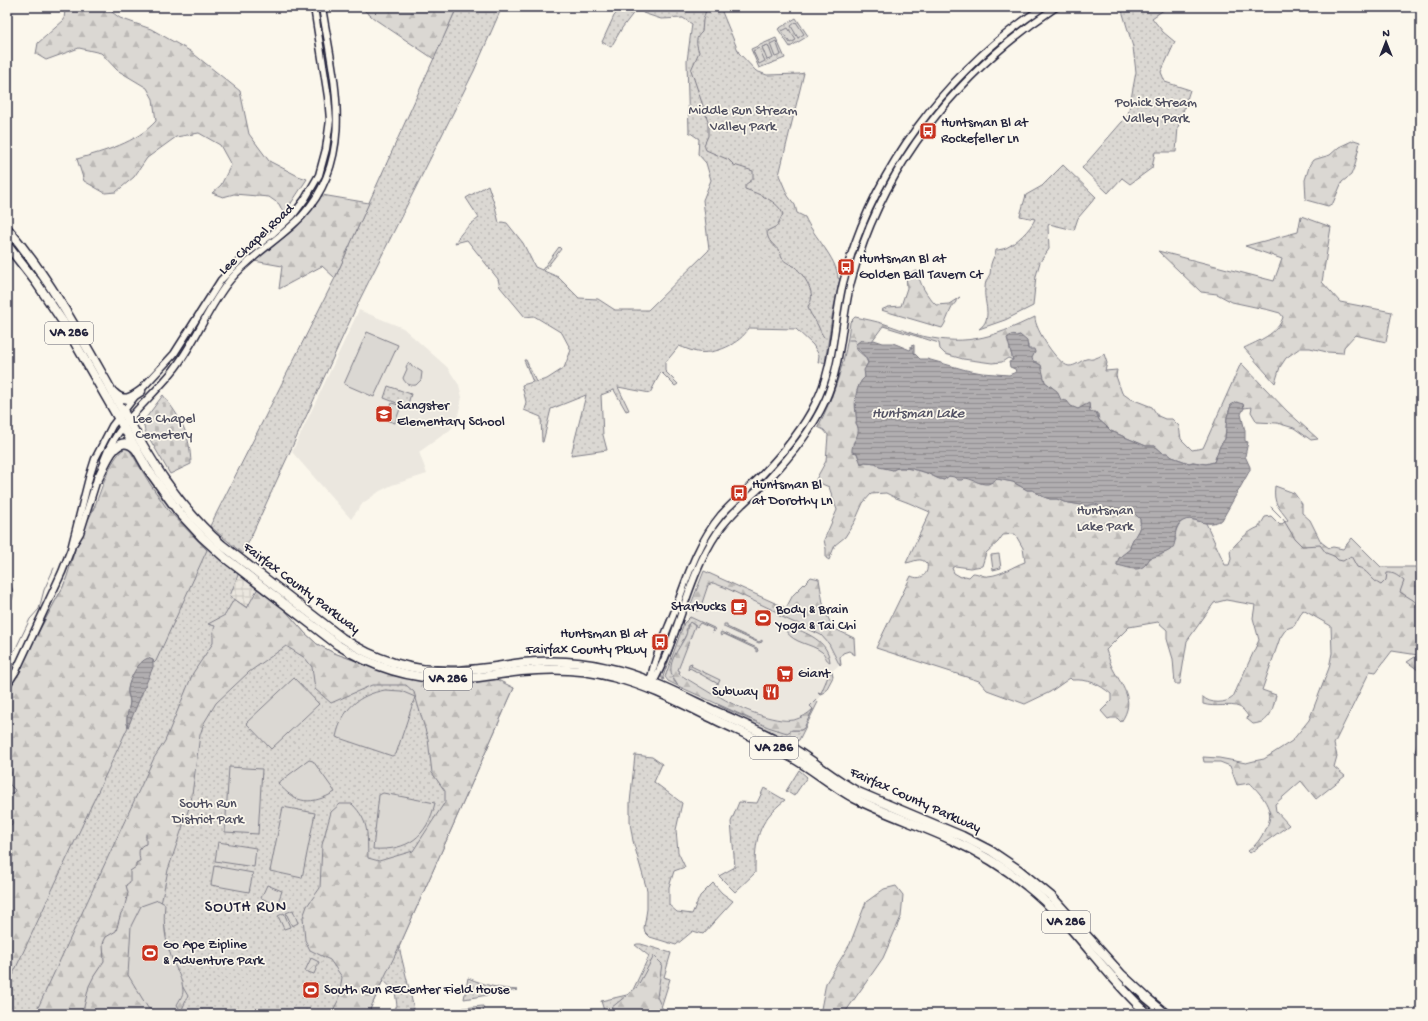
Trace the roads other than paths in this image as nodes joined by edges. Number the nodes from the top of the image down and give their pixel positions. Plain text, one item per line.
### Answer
1 (314, 7) edge
2 (322, 7) edge
3 (1043, 7) edge
4 (1056, 7) edge
5 (7, 228) edge
6 (7, 245) edge
7 (245, 255) junction
8 (250, 261) junction
9 (111, 390) junction
10 (141, 391) junction
11 (120, 414) junction
12 (125, 422) junction
13 (136, 450) junction
14 (98, 478) junction
15 (71, 549) junction
16 (651, 684) junction
17 (7, 685) edge
18 (1148, 1014) edge
19 (1166, 1014) edge

1 - 7 street, Lee Chapel Road
2 - 8 street, Lee Chapel Road
3 - 16 street
4 - 16 street
5 - 9 highway, Fairfax County Parkway / VA 286
6 - 11 highway, Fairfax County Parkway / VA 286
7 - 8 street
7 - 10 street, Lee Chapel Road
8 - 12 street, Lee Chapel Road
9 - 10 highway
9 - 11 highway, Fairfax County Parkway / VA 286
10 - 11 street, Lee Chapel Road
11 - 12 highway, Fairfax County Parkway / VA 286
11 - 15 street, Lee Chapel Road
12 - 13 highway, Fairfax County Parkway / VA 286
12 - 14 street, Lee Chapel Road
12 - 16 highway, Fairfax County Parkway / VA 286
13 - 14 highway
13 - 16 highway, Fairfax County Parkway / VA 286
14 - 15 street, Lee Chapel Road
15 - 17 street, Lee Chapel Road
16 - 18 highway, Fairfax County Parkway / VA 286
16 - 19 highway, Fairfax County Parkway / VA 286

